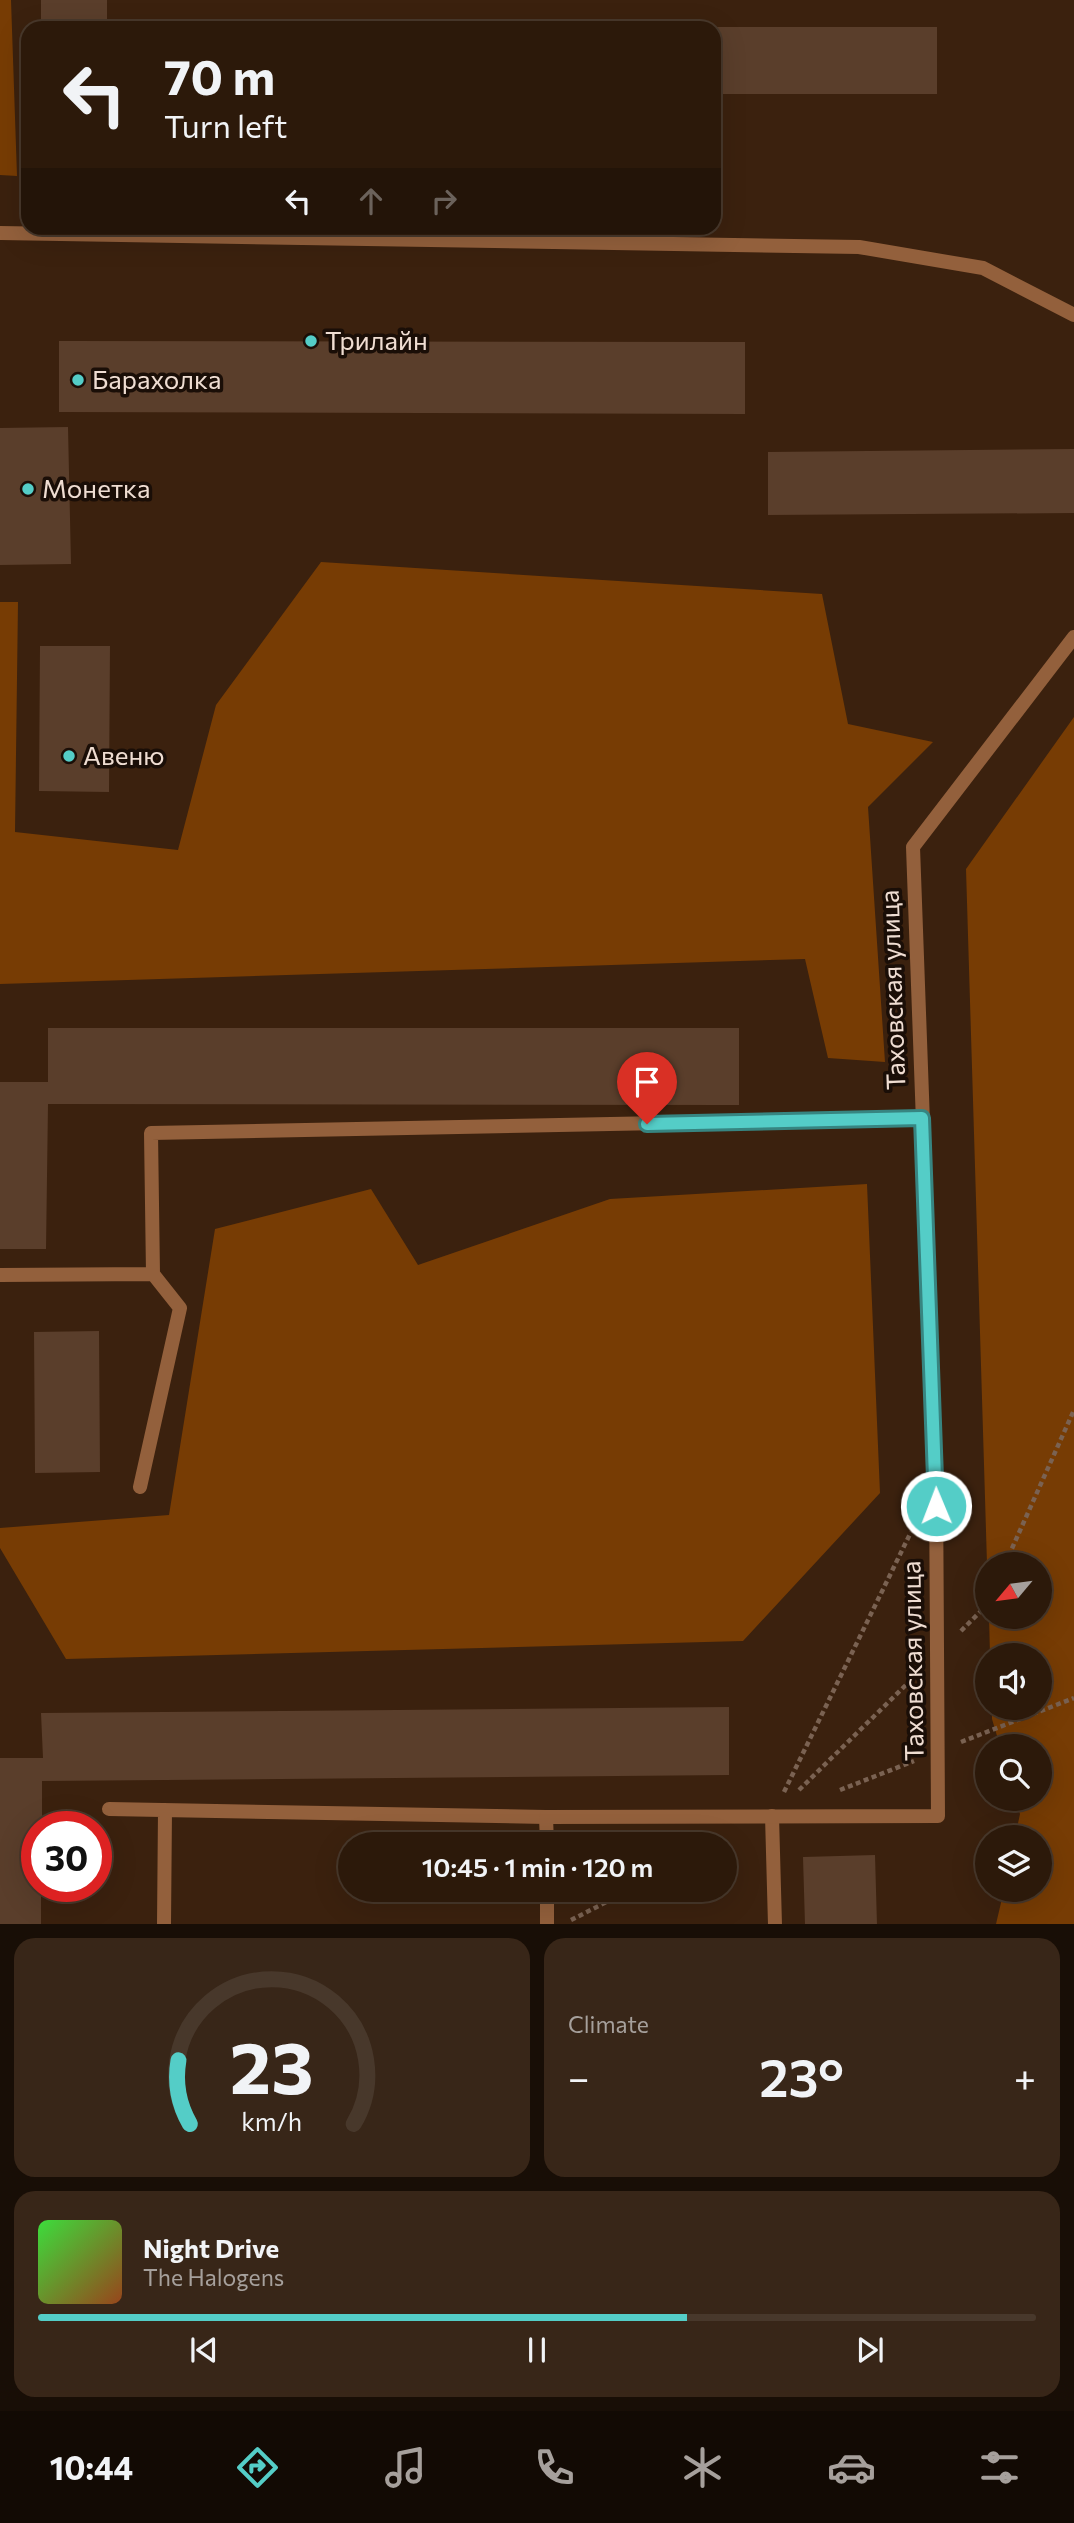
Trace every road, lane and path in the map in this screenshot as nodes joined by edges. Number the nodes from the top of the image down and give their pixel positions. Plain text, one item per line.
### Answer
1 (0, 233) edge
2 (21, 233) edge
3 (123, 235) edge
4 (1074, 314) edge
5 (1074, 637) edge
6 (922, 1118) junction
7 (153, 1274) junction
8 (0, 1275) edge
9 (1074, 1410) edge
10 (140, 1487) dead end
11 (911, 1531) dead end
12 (1010, 1552) edge
13 (975, 1617) edge
14 (937, 1654) junction
15 (1074, 1698) edge
16 (938, 1751) junction
17 (836, 1791) dead end
18 (109, 1809) dead end
19 (165, 1810) junction
20 (772, 1816) junction
21 (547, 1817) junction
22 (547, 1832) edge
23 (547, 1902) edge
24 (605, 1902) edge
25 (164, 1924) edge
26 (547, 1924) edge
27 (562, 1924) edge
28 (775, 1924) edge

1 - 2 street
3 - 4 street
5 - 6 street, Таховская улица
6 - 7 street
6 - 14 street, Таховская улица
7 - 8 street
7 - 10 street
9 - 12 path
11 - 20 path
13 - 14 path
14 - 16 street, Таховская улица
14 - 20 path
15 - 16 path
16 - 17 path
16 - 20 street, Таховская улица
18 - 19 street, Таховская улица
19 - 21 street, Таховская улица
19 - 25 street
20 - 21 street, Таховская улица
20 - 28 street
21 - 22 street
23 - 26 street
24 - 27 path

